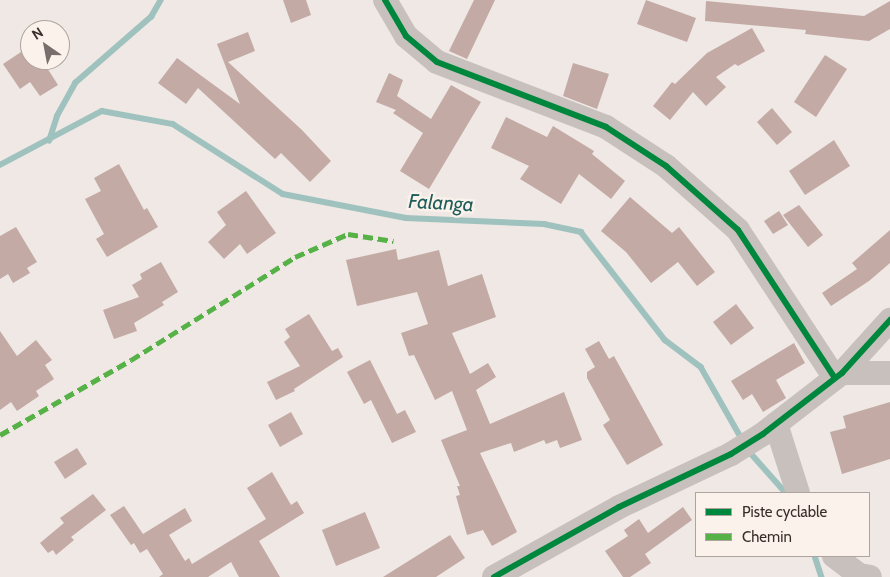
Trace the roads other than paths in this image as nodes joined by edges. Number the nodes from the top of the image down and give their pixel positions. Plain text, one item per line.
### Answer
1 (385, 0) edge
2 (890, 320) edge
3 (890, 373) edge
4 (839, 375) junction
5 (770, 429) junction
6 (798, 492) edge
7 (835, 557) edge
8 (494, 577) edge
9 (870, 577) edge

1 - 4 street
2 - 4 street
3 - 4 street
4 - 5 street
5 - 6 street
5 - 8 street
7 - 9 street

